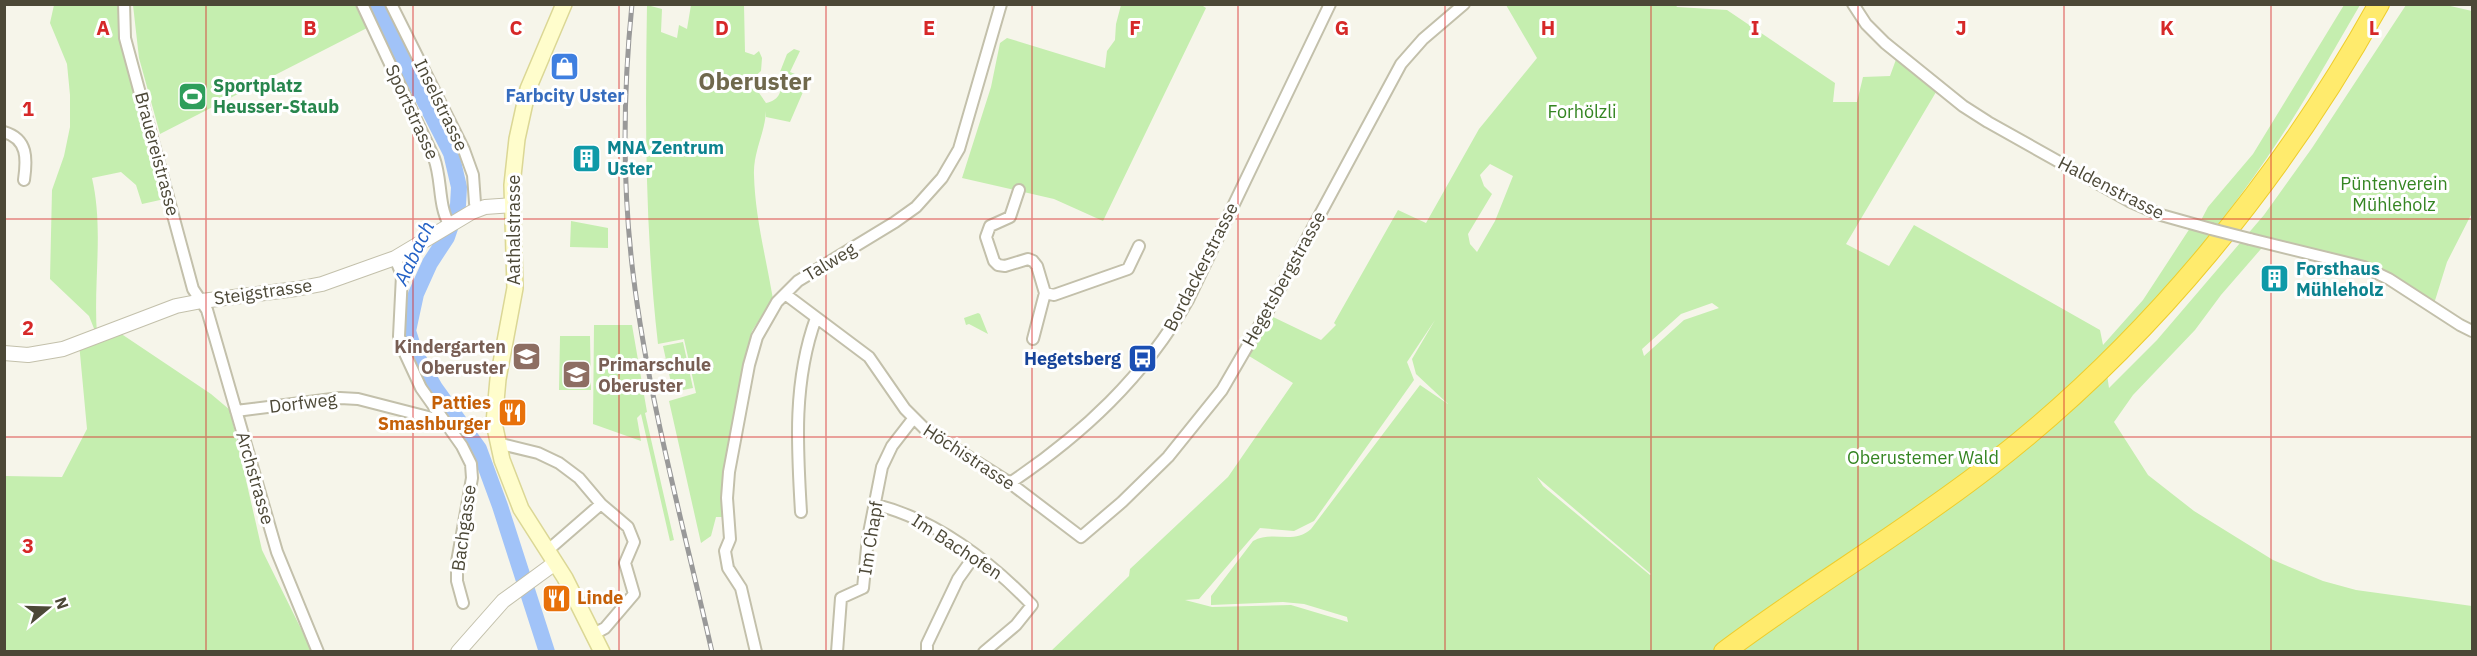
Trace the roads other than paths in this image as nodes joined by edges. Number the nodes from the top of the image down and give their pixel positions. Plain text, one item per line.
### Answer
1 (124, 4) edge
2 (362, 4) edge
3 (391, 4) edge
4 (564, 4) edge
5 (1001, 4) edge
6 (1330, 4) edge
7 (1464, 4) edge
8 (1853, 4) edge
9 (2379, 4) edge
10 (2392, 4) edge
11 (4, 132) edge
12 (24, 180) dead end
13 (1019, 190) dead end
14 (512, 205) junction
15 (478, 210) junction
16 (450, 222) junction
17 (1139, 246) dead end
18 (395, 258) junction
19 (1045, 293) junction
20 (785, 294) junction
21 (202, 301) junction
22 (816, 318) junction
23 (2472, 331) edge
24 (1033, 339) dead end
25 (4, 353) edge
26 (236, 411) junction
27 (440, 415) junction
28 (913, 419) junction
29 (497, 443) junction
30 (1010, 483) junction
31 (601, 504) junction
32 (876, 505) junction
33 (801, 512) dead end
34 (1081, 537) joint
35 (975, 555) junction
36 (551, 557) junction
37 (463, 603) dead end
38 (592, 635) junction
39 (318, 651) edge
40 (458, 651) edge
41 (602, 651) edge
42 (756, 651) edge
43 (837, 651) edge
44 (927, 651) edge
45 (984, 651) edge
46 (1724, 651) edge
47 (1746, 651) edge

1 - 21 street, Brauereistrasse
2 - 16 street, Sportstrasse
3 - 15 street, Inselstrasse
4 - 14 main road, Aathalstrasse
5 - 20 street, Talweg
6 - 30 street, Bordackerstrasse
7 - 34 street, Hegetsbergstrasse
8 - 23 street, Haldenstrasse, bridge
9 - 46 highway
10 - 47 highway
11 - 12 street
13 - 19 street
14 - 15 street, Steigstrasse
14 - 29 main road, Aathalstrasse
15 - 16 street, Steigstrasse
16 - 18 street, Steigstrasse
17 - 19 street
18 - 21 street, Steigstrasse
18 - 27 street, Bachgasse
19 - 24 street
20 - 22 street, Höchistrasse
20 - 42 street, Talweg
21 - 25 street, Steigstrasse
21 - 26 street, Archstrasse
22 - 28 street, Höchistrasse
22 - 33 street
26 - 27 street, Dorfweg
26 - 39 street, Archstrasse
27 - 37 street, Bachgasse
28 - 30 street, Höchistrasse
28 - 32 street, Im Chapf
29 - 31 street
29 - 36 main road, Aathalstrasse
30 - 34 street, Höchistrasse
31 - 36 street
31 - 38 street
32 - 35 street, Im Bachofen
32 - 43 street, Im Chapf
35 - 44 street
35 - 45 street, Im Bachofen
36 - 38 main road, Aathalstrasse
36 - 40 street
38 - 41 main road, Aathalstrasse

